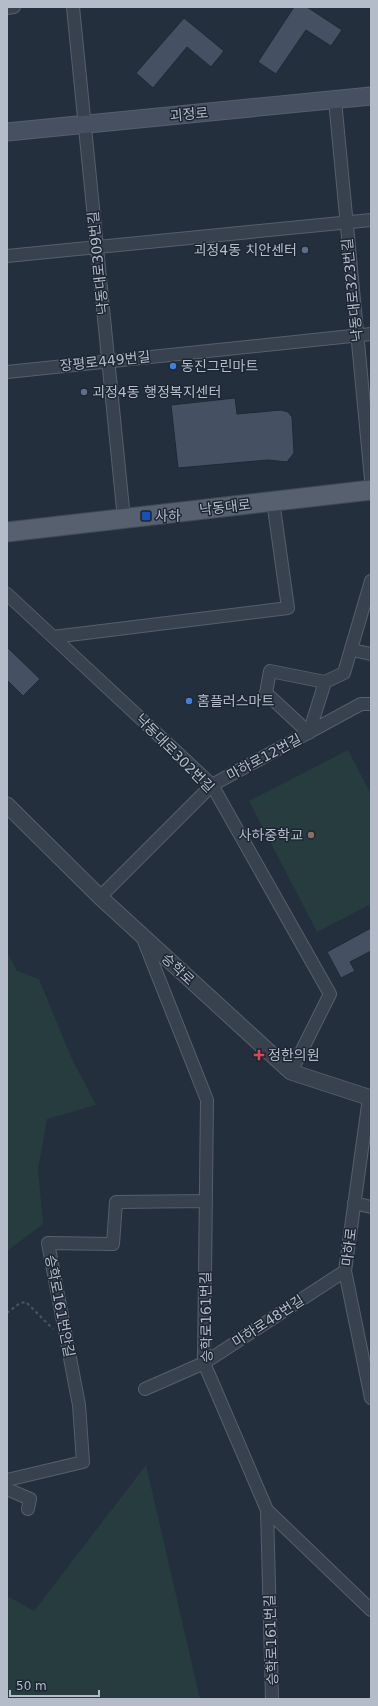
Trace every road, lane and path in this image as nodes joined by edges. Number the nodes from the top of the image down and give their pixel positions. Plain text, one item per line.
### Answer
1 (14, 7) edge
2 (73, 7) edge
3 (7, 8) edge
4 (371, 96) edge
5 (335, 100) junction
6 (84, 124) junction
7 (7, 132) edge
8 (371, 220) edge
9 (346, 222) junction
10 (97, 247) junction
11 (7, 256) edge
12 (371, 334) edge
13 (357, 336) junction
14 (108, 360) junction
15 (7, 372) edge
16 (371, 479) edge
17 (371, 490) edge
18 (273, 501) junction
19 (124, 519) junction
20 (7, 532) edge
21 (371, 581) edge
22 (7, 594) edge
23 (53, 637) junction
24 (352, 650) junction
25 (371, 654) edge
26 (325, 682) junction
27 (371, 704) edge
28 (309, 733) junction
29 (212, 785) junction
30 (7, 805) edge
31 (100, 897) junction
32 (141, 935) junction
33 (291, 1072) junction
34 (370, 1097) edge
35 (206, 1201) junction
36 (354, 1203) junction
37 (371, 1207) edge
38 (345, 1271) junction
39 (7, 1313) edge
40 (62, 1315) junction
41 (204, 1363) junction
42 (145, 1389) dead end
43 (371, 1398) edge
44 (7, 1480) edge
45 (7, 1489) edge
46 (28, 1509) dead end
47 (267, 1510) junction
48 (371, 1610) edge
49 (272, 1699) edge

1 - 3 street
2 - 6 street, 낙동대로309번길
4 - 5 main road, 괴정로
5 - 6 main road, 괴정로
5 - 9 street, 낙동대로323번길
6 - 7 main road, 괴정로
6 - 10 street, 낙동대로309번길
8 - 9 street
9 - 10 street
9 - 13 street, 낙동대로323번길
10 - 11 street
10 - 14 street, 낙동대로309번길
12 - 13 street, 장평로449번길
13 - 14 street, 장평로449번길
13 - 16 street, 낙동대로323번길
14 - 15 street, 장평로449번길
14 - 19 street, 낙동대로309번길
17 - 18 main road, 낙동대로
18 - 19 main road, 낙동대로
18 - 23 street
19 - 20 main road, 낙동대로
21 - 24 street
22 - 23 street, 낙동대로302번길
23 - 29 street, 낙동대로302번길
24 - 25 street
24 - 26 street
26 - 28 street
26 - 28 street
27 - 28 street, 마하로12번길
28 - 29 street, 마하로12번길
29 - 31 street, 마하로12번길
29 - 33 street, 낙동대로302번길
30 - 31 street, 승학로
31 - 32 street, 승학로
32 - 33 street, 승학로
32 - 35 street, 승학로161번길
33 - 34 street, 승학로
34 - 36 street, 마하로
35 - 40 street, 승학로161번안길
35 - 41 street, 승학로161번길
36 - 37 street
36 - 38 street, 마하로
38 - 41 street, 마하로48번길
38 - 43 street, 마하로
39 - 40 path
40 - 44 street, 승학로161번안길
41 - 42 street, 마하로48번길
41 - 47 street, 승학로161번길
45 - 46 street
47 - 48 street
47 - 49 street, 승학로161번길

